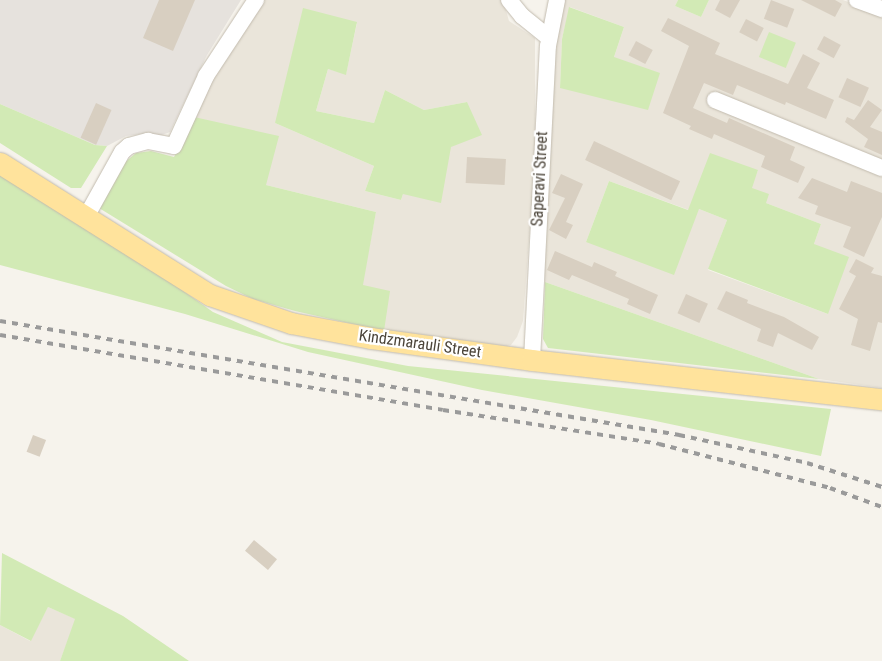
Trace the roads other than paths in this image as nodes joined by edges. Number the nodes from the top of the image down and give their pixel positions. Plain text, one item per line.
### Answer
1 (256, 0) edge
2 (509, 0) edge
3 (557, 0) edge
4 (857, 0) edge
5 (882, 9) edge
6 (549, 38) junction
7 (715, 100) dead end
8 (0, 163) edge
9 (882, 168) edge
10 (86, 217) junction
11 (532, 360) junction
12 (882, 399) edge

1 - 10 street
2 - 6 street
3 - 6 street, Saperavi Street
4 - 5 street
6 - 11 street, Saperavi Street
7 - 9 street
8 - 10 main road, Kindzmarauli Street
10 - 11 main road, Kindzmarauli Street
11 - 12 main road, Kindzmarauli Street

